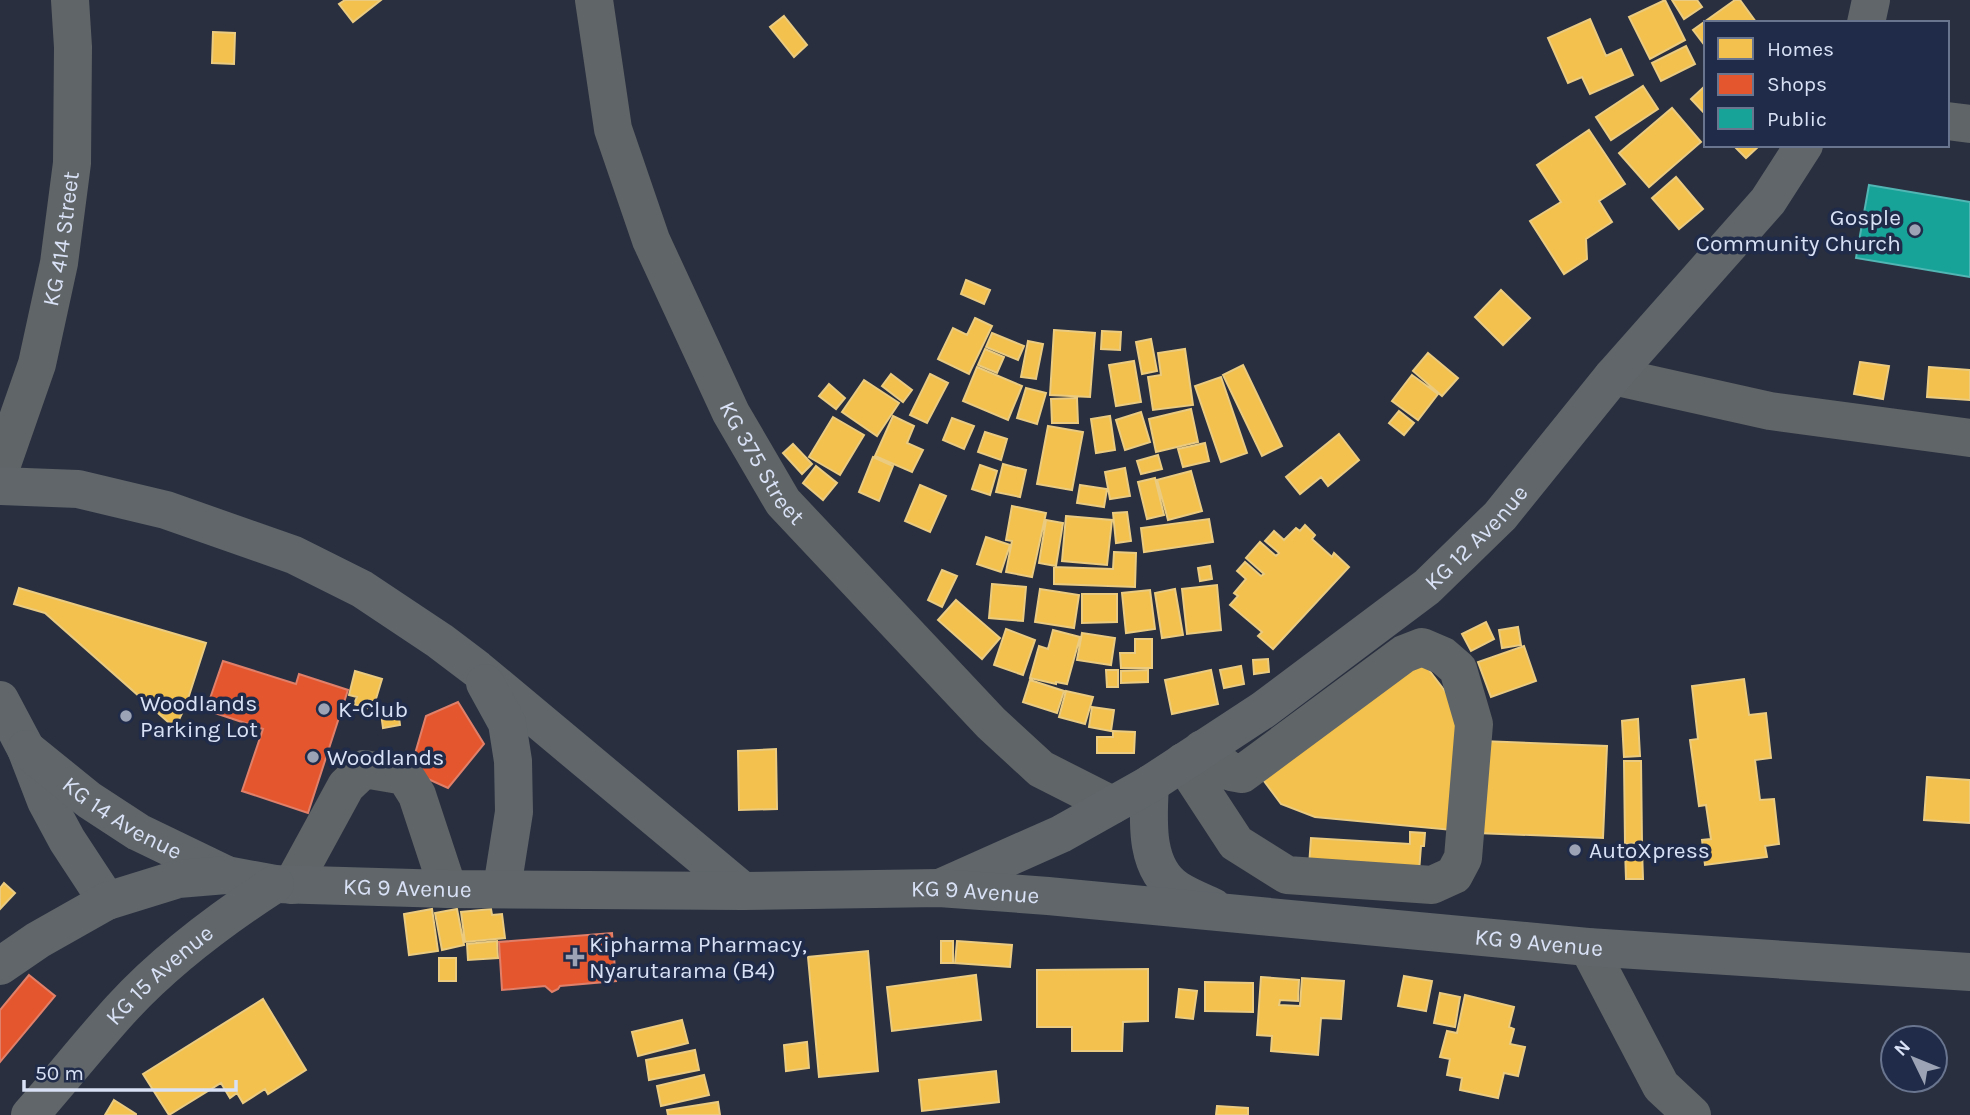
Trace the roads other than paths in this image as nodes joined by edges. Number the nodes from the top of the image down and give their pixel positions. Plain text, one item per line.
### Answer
1 (70, 0) edge
2 (594, 0) edge
3 (1871, 0) edge
4 (1866, 21) edge
5 (1949, 121) edge
6 (1970, 124) edge
7 (1803, 147) edge
8 (1613, 376) junction
9 (1970, 438) edge
10 (0, 470) edge
11 (0, 486) edge
12 (477, 669) junction
13 (0, 700) edge
14 (26, 749) junction
15 (1193, 755) junction
16 (1150, 784) junction
17 (1112, 805) junction
18 (1061, 834) junction
19 (226, 875) junction
20 (283, 885) junction
21 (448, 888) junction
22 (502, 888) junction
23 (939, 888) junction
24 (743, 891) junction
25 (1048, 896) junction
26 (107, 901) junction
27 (1224, 913) junction
28 (1588, 947) junction
29 (0, 966) edge
30 (1970, 972) edge
31 (30, 1115) edge
32 (1692, 1115) edge

1 - 10 street, KG 414 Street
2 - 17 street, KG 375 Street
3 - 4 main road
5 - 6 street
7 - 8 main road, KG 12 Avenue
8 - 9 street
8 - 15 main road, KG 12 Avenue
11 - 12 main road
12 - 22 main road
12 - 24 main road
13 - 14 main road, KG 14 Avenue
14 - 19 main road, KG 14 Avenue
14 - 26 main road, KG 14 Avenue
15 - 15 street
15 - 16 main road, KG 12 Avenue
16 - 17 main road, KG 12 Avenue
16 - 27 main road
17 - 18 main road, KG 12 Avenue
18 - 23 main road, KG 12 Avenue
18 - 25 main road
19 - 20 main road, KG 9 Avenue
19 - 26 main road, KG 9 Avenue
20 - 21 main road, KG 9 Avenue
20 - 21 street
20 - 31 main road, KG 15 Avenue
21 - 22 main road, KG 9 Avenue
22 - 24 main road, KG 9 Avenue
23 - 24 main road, KG 9 Avenue
23 - 25 main road, KG 9 Avenue
25 - 27 main road, KG 9 Avenue
26 - 29 main road, KG 9 Avenue
27 - 28 main road, KG 9 Avenue
28 - 30 main road, KG 9 Avenue
28 - 32 street

